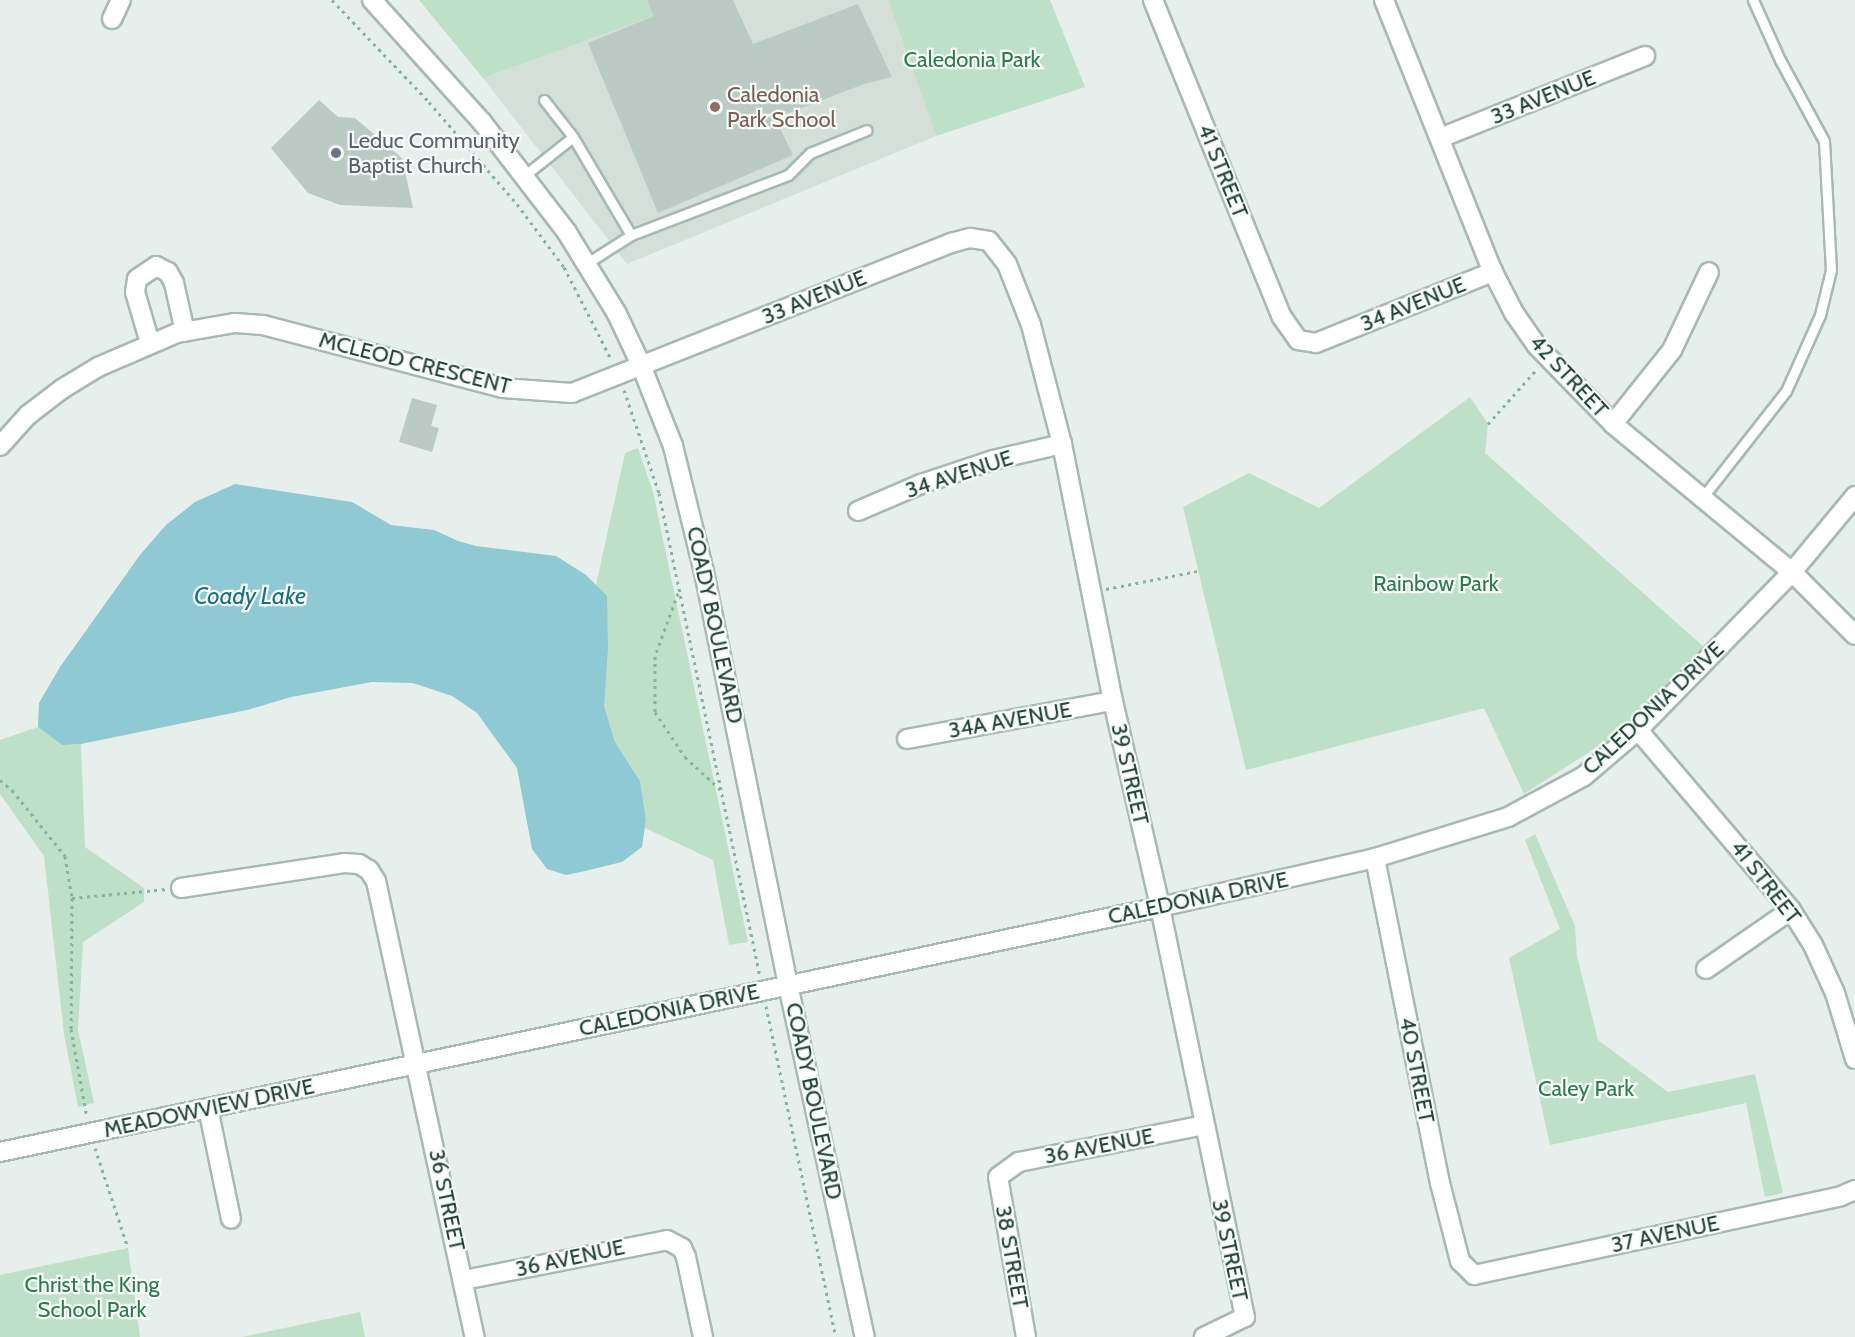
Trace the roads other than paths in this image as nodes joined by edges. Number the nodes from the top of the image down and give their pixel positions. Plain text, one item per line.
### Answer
1 (121, 0) edge
2 (372, 0) edge
3 (1153, 0) edge
4 (1384, 0) edge
5 (1753, 0) edge
6 (112, 19) dead end
7 (1645, 56) dead end
8 (544, 100) dead end
9 (867, 130) dead end
10 (573, 137) junction
11 (1440, 138) junction
12 (525, 176) junction
13 (631, 235) junction
14 (988, 241) joint
15 (587, 264) junction
16 (1493, 272) junction
17 (1709, 272) dead end
18 (185, 332) junction
19 (1298, 340) joint
20 (150, 343) junction
21 (641, 365) junction
22 (1613, 424) junction
23 (1062, 444) junction
24 (0, 446) edge
25 (1855, 496) edge
26 (1702, 498) junction
27 (858, 511) dead end
28 (1792, 572) junction
29 (1855, 635) edge
30 (1113, 701) junction
31 (1638, 730) junction
32 (907, 739) dead end
33 (1375, 858) junction
34 (181, 888) road end
35 (1160, 907) junction
36 (1791, 909) junction
37 (1706, 969) dead end
38 (788, 985) junction
39 (1855, 1059) edge
40 (417, 1064) junction
41 (208, 1108) junction
42 (1204, 1125) junction
43 (0, 1152) edge
44 (998, 1177) joint
45 (1855, 1190) edge
46 (231, 1219) dead end
47 (1474, 1275) joint
48 (464, 1280) junction
49 (476, 1337) edge
50 (703, 1337) edge
51 (865, 1337) edge
52 (1026, 1337) edge
53 (1204, 1337) edge

1 - 6 street
2 - 12 street, COADY BOULEVARD
3 - 19 street, 41 STREET
4 - 11 street, 42 STREET
5 - 26 lane
7 - 11 street, 33 AVENUE
8 - 10 lane
9 - 13 lane
10 - 12 lane
10 - 13 lane
11 - 16 street, 42 STREET
12 - 15 street, COADY BOULEVARD
13 - 15 lane
14 - 21 street, 33 AVENUE
14 - 23 street, 39 STREET
15 - 21 street, COADY BOULEVARD
16 - 19 street, 34 AVENUE
16 - 22 street, 42 STREET
17 - 22 street
18 - 20 street, MCLEOD CRESCENT
18 - 20 street
18 - 21 street, MCLEOD CRESCENT
20 - 24 street, MCLEOD CRESCENT
21 - 38 street, COADY BOULEVARD
22 - 26 street, 42 STREET
23 - 27 street, 34 AVENUE
23 - 30 street, 39 STREET
25 - 28 street, CALEDONIA DRIVE
26 - 28 street, 42 STREET
28 - 29 street, 42 STREET
28 - 31 street, CALEDONIA DRIVE
30 - 32 street, 34A AVENUE
30 - 35 street, 39 STREET
31 - 33 street, CALEDONIA DRIVE
31 - 36 street, 41 STREET
33 - 35 street, CALEDONIA DRIVE
33 - 47 street, 40 STREET
34 - 40 street, 36 STREET
35 - 38 street, CALEDONIA DRIVE
35 - 42 street, 39 STREET
36 - 37 street
36 - 39 street, 41 STREET
38 - 40 street, CALEDONIA DRIVE
38 - 51 street, COADY BOULEVARD
40 - 41 street, MEADOWVIEW DRIVE
40 - 48 street, 36 STREET
41 - 43 street, MEADOWVIEW DRIVE
41 - 46 street
42 - 44 street, 36 AVENUE
42 - 53 street, 39 STREET
44 - 52 street, 38 STREET
45 - 47 street, 37 AVENUE
48 - 49 street, 36 STREET
48 - 50 street, 36 AVENUE

